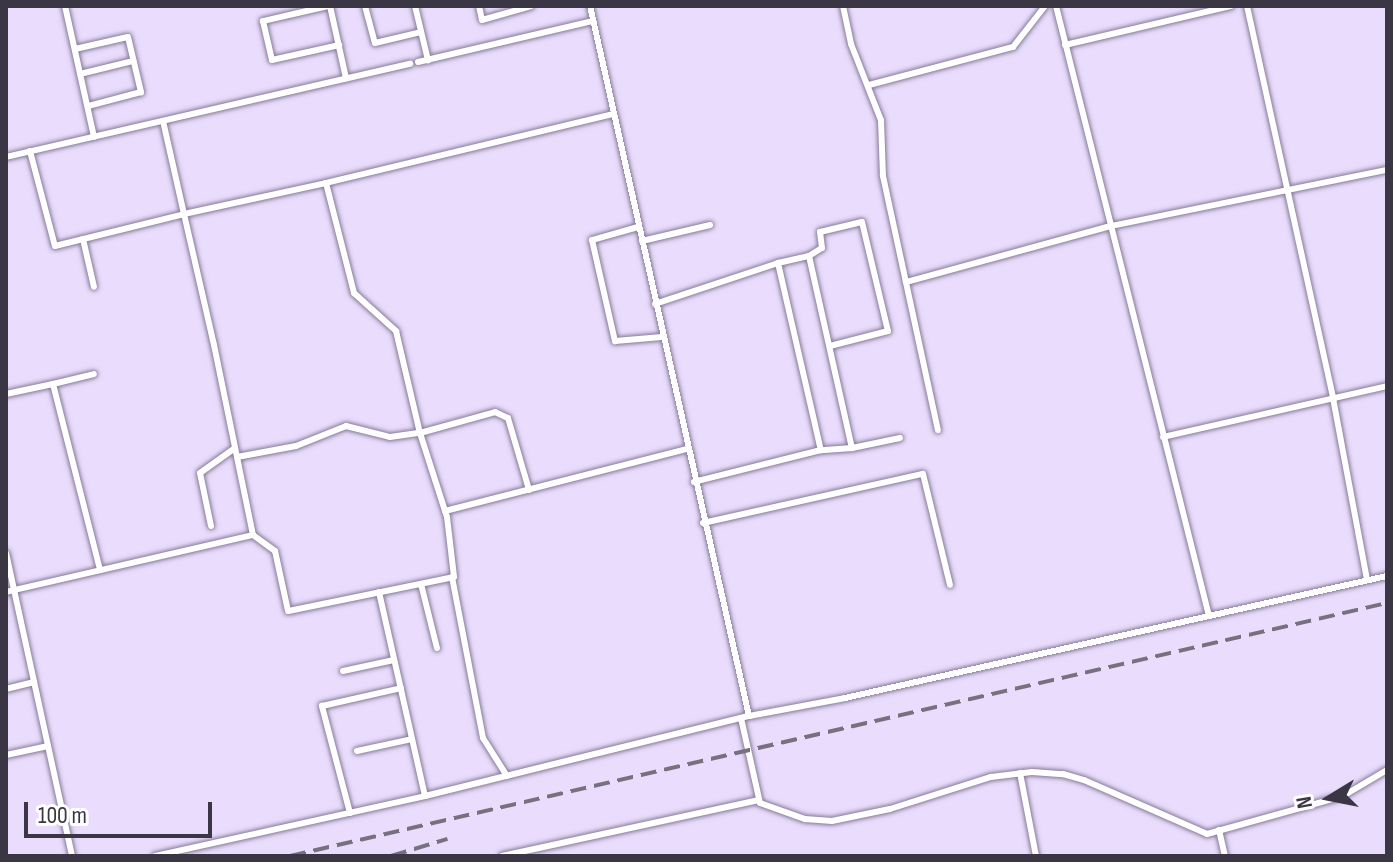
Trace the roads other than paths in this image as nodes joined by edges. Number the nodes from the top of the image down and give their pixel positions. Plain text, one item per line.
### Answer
1 (65, 6) edge
2 (329, 6) edge
3 (365, 6) edge
4 (415, 6) edge
5 (479, 6) edge
6 (531, 6) edge
7 (590, 6) edge
8 (843, 6) edge
9 (1045, 6) edge
10 (1056, 6) edge
11 (1231, 6) edge
12 (1247, 6) edge
13 (593, 21) junction
14 (421, 32) junction
15 (339, 45) junction
16 (1065, 45) junction
17 (75, 49) junction
18 (428, 60) junction
19 (133, 61) junction
20 (80, 74) junction
21 (346, 78) junction
22 (869, 85) junction
23 (88, 106) junction
24 (613, 114) junction
25 (163, 121) junction
26 (94, 137) junction
27 (30, 151) junction
28 (6, 157) edge
29 (1387, 170) edge
30 (326, 183) junction
31 (1289, 192) junction
32 (184, 214) junction
33 (710, 225) dead end
34 (1111, 226) junction
35 (638, 227) junction
36 (83, 239) junction
37 (642, 241) junction
38 (809, 256) junction
39 (778, 263) junction
40 (906, 282) junction
41 (94, 287) dead end
42 (655, 304) junction
43 (662, 337) junction
44 (830, 346) junction
45 (94, 374) dead end
46 (53, 384) junction
47 (1387, 386) edge
48 (6, 394) edge
49 (1333, 398) junction
50 (938, 430) dead end
51 (420, 433) junction
52 (1163, 437) junction
53 (900, 438) dead end
54 (235, 448) junction
55 (852, 448) junction
56 (687, 449) junction
57 (821, 450) junction
58 (237, 457) junction
59 (694, 482) junction
60 (529, 490) junction
61 (445, 511) junction
62 (703, 523) junction
63 (211, 526) dead end
64 (253, 535) junction
65 (6, 553) edge
66 (100, 570) junction
67 (1387, 576) edge
68 (452, 577) junction
69 (1367, 580) junction
70 (421, 584) junction
71 (950, 585) dead end
72 (14, 590) junction
73 (6, 592) edge
74 (379, 592) junction
75 (1209, 616) junction
76 (437, 648) dead end
77 (394, 660) junction
78 (343, 671) dead end
79 (34, 682) junction
80 (401, 688) junction
81 (6, 689) edge
82 (745, 717) junction
83 (412, 739) junction
84 (48, 746) junction
85 (357, 751) dead end
86 (6, 755) edge
87 (1387, 770) edge
88 (1020, 773) junction
89 (507, 776) junction
90 (425, 796) junction
91 (759, 800) junction
92 (350, 813) junction
93 (1219, 830) junction
94 (72, 856) edge
95 (155, 856) edge
96 (502, 856) edge
97 (1036, 856) edge
98 (1225, 856) edge

1 - 17 lane
2 - 15 lane
2 - 15 lane
3 - 14 lane
4 - 14 lane
5 - 6 lane
7 - 13 lane
8 - 22 lane
9 - 22 lane
10 - 16 lane
11 - 16 lane
12 - 31 lane
13 - 18 lane
13 - 24 lane
14 - 18 lane
15 - 21 lane
16 - 34 lane
17 - 19 lane
17 - 20 lane
18 - 21 lane
19 - 20 lane
19 - 23 lane
20 - 23 lane
21 - 25 lane
22 - 40 lane
23 - 26 lane
24 - 30 lane
24 - 35 lane
25 - 26 lane
25 - 32 lane
26 - 27 lane
27 - 28 lane
27 - 36 lane
29 - 31 lane
30 - 32 lane
30 - 51 lane
31 - 34 lane
31 - 49 lane
32 - 36 lane
32 - 54 lane
33 - 37 lane
34 - 40 lane
34 - 52 lane
35 - 37 lane
35 - 43 lane
36 - 41 lane
37 - 42 lane
38 - 39 lane
38 - 44 lane
38 - 44 lane
39 - 42 lane
39 - 57 lane
40 - 50 lane
42 - 43 lane
43 - 56 lane
44 - 55 lane
45 - 46 lane
46 - 48 lane
46 - 66 lane
47 - 49 lane
49 - 52 lane
49 - 69 lane
51 - 58 lane
51 - 60 lane
51 - 61 lane
52 - 75 lane
53 - 55 lane
54 - 58 lane
54 - 63 lane
55 - 57 lane
56 - 59 lane
56 - 60 lane
57 - 59 lane
58 - 64 lane
59 - 62 lane
60 - 61 lane
61 - 68 lane
62 - 71 lane
62 - 82 lane
64 - 66 lane
64 - 74 lane
65 - 72 lane
66 - 72 lane
67 - 69 lane
68 - 70 lane
68 - 89 lane
69 - 75 lane
70 - 74 lane
70 - 76 lane
72 - 73 lane
72 - 79 lane
74 - 77 lane
75 - 82 lane
77 - 78 lane
77 - 80 lane
79 - 81 lane
79 - 84 lane
80 - 83 lane
80 - 92 lane
82 - 89 lane
82 - 91 lane
83 - 85 lane
83 - 90 lane
84 - 86 lane
84 - 94 lane
87 - 93 lane
88 - 91 lane
88 - 93 lane
88 - 97 lane
89 - 90 lane
90 - 92 lane
91 - 96 lane
92 - 95 lane
93 - 98 lane

